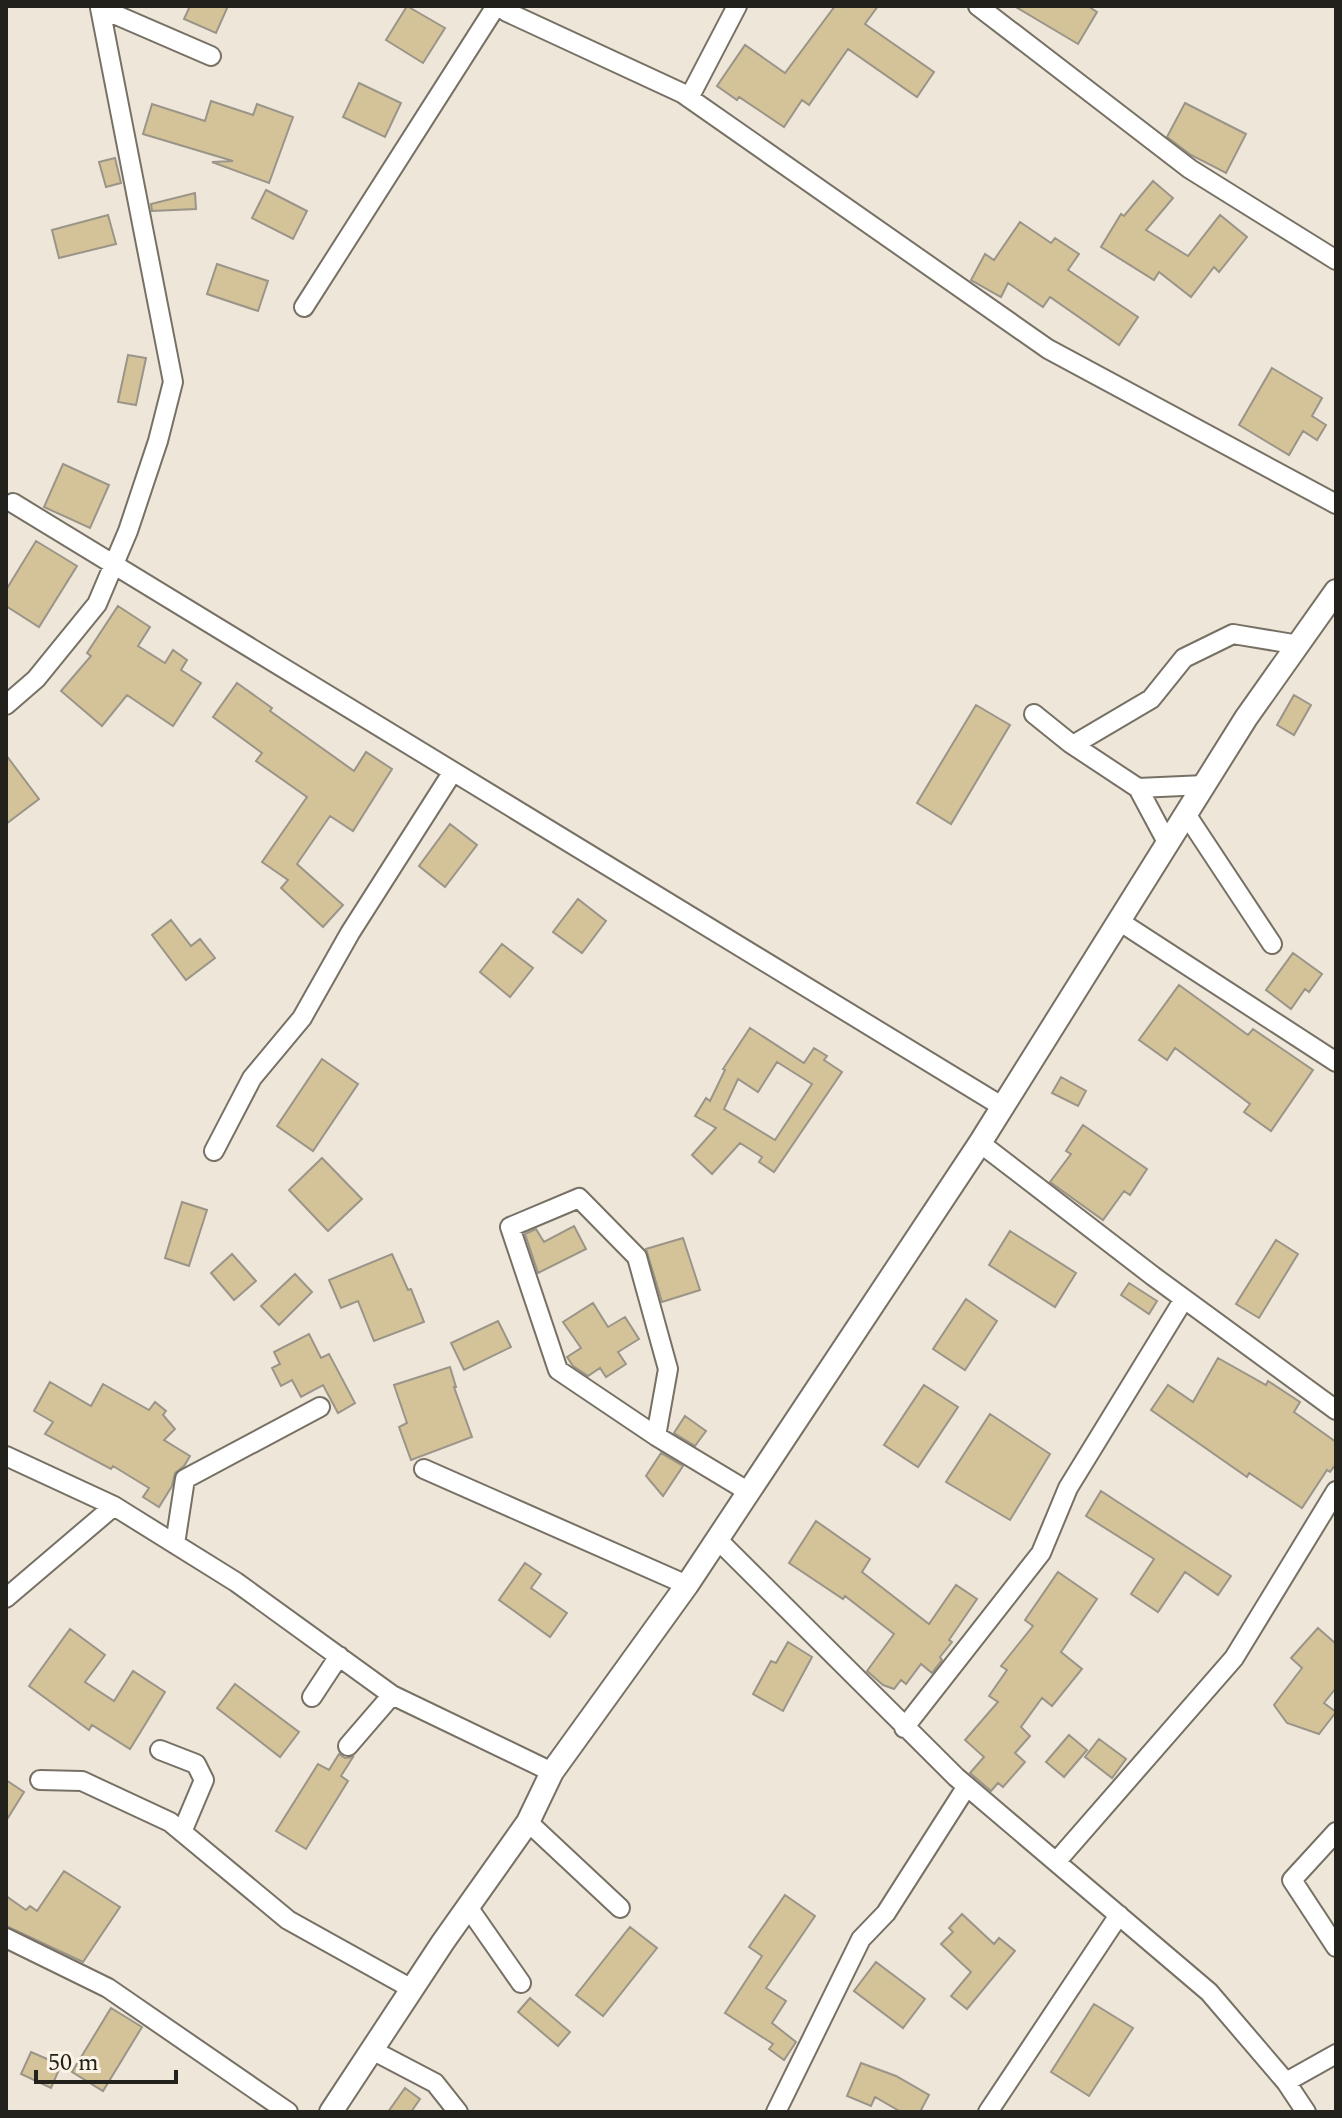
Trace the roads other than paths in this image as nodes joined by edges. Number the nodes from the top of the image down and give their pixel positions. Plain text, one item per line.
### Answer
1 (498, 6) edge
2 (737, 6) edge
3 (978, 6) edge
4 (98, 7) edge
5 (1001, 13) edge
6 (211, 56) dead end
7 (689, 98) junction
8 (1336, 260) edge
9 (304, 307) dead end
10 (13, 503) dead end
11 (1336, 504) edge
12 (113, 565) junction
13 (1336, 591) edge
14 (1299, 645) junction
15 (6, 705) edge
16 (1034, 714) dead end
17 (1073, 745) junction
18 (452, 773) junction
19 (1205, 785) junction
20 (1138, 788) junction
21 (1186, 814) junction
22 (1168, 844) junction
23 (1119, 921) junction
24 (1272, 944) dead end
25 (1336, 1062) edge
26 (1003, 1107) junction
27 (980, 1143) junction
28 (214, 1151) dead end
29 (1184, 1299) junction
30 (320, 1407) dead end
31 (1336, 1410) edge
32 (656, 1436) junction
33 (6, 1456) edge
34 (424, 1469) dead end
35 (1336, 1491) edge
36 (749, 1492) junction
37 (114, 1506) junction
38 (717, 1539) junction
39 (175, 1544) junction
40 (687, 1585) junction
41 (6, 1598) edge
42 (339, 1656) junction
43 (392, 1695) junction
44 (312, 1697) dead end
45 (904, 1728) junction
46 (348, 1746) dead end
47 (160, 1750) dead end
48 (552, 1772) junction
49 (40, 1780) dead end
50 (967, 1786) junction
51 (528, 1822) junction
52 (182, 1832) junction
53 (1336, 1832) edge
54 (1056, 1862) junction
55 (468, 1907) junction
56 (620, 1908) dead end
57 (1119, 1915) junction
58 (6, 1938) edge
59 (1336, 1947) edge
60 (521, 1983) dead end
61 (412, 1989) junction
62 (372, 2050) junction
63 (1336, 2054) edge
64 (1286, 2082) junction
65 (288, 2112) edge
66 (331, 2112) edge
67 (458, 2112) edge
68 (776, 2112) edge
69 (988, 2112) edge
70 (1306, 2112) edge

1 - 7 street
1 - 9 street
2 - 7 street
3 - 5 street
4 - 6 street
4 - 12 street
5 - 8 street
7 - 11 street
10 - 12 street
12 - 15 street
12 - 18 street
13 - 14 main road
14 - 17 street
14 - 19 main road
16 - 17 street
17 - 20 street
18 - 26 street
18 - 28 street
19 - 20 street
19 - 21 main road
20 - 22 street
21 - 22 main road
21 - 24 street
22 - 23 main road
23 - 25 street
23 - 26 main road
26 - 27 main road
27 - 29 street
27 - 36 main road
29 - 31 street
29 - 45 street
30 - 39 street
32 - 32 street
32 - 36 street
33 - 37 street
34 - 40 street
35 - 54 street
36 - 38 main road
37 - 39 street
37 - 41 street
38 - 40 main road
38 - 45 street
39 - 42 street
40 - 48 main road
42 - 43 street
42 - 44 street
43 - 46 street
43 - 48 street
45 - 50 street
47 - 52 street
48 - 51 main road
49 - 52 street
50 - 54 street
50 - 68 street
51 - 55 main road
51 - 56 street
52 - 61 street
53 - 59 street
54 - 57 street
55 - 60 street
55 - 61 main road
57 - 64 street
57 - 69 street
58 - 65 street
61 - 62 main road
62 - 66 main road
62 - 67 street
63 - 64 street
64 - 70 street

